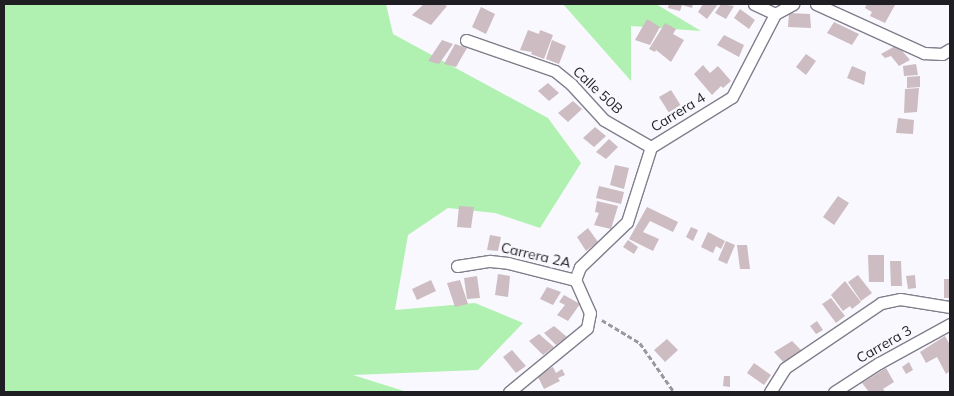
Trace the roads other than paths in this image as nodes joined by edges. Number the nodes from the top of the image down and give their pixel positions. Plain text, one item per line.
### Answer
1 (754, 4) edge
2 (793, 4) edge
3 (816, 4) edge
4 (775, 14) junction
5 (466, 40) dead end
6 (950, 49) edge
7 (651, 147) junction
8 (457, 266) dead end
9 (575, 280) junction
10 (950, 307) edge
11 (950, 324) edge
12 (509, 392) edge
13 (770, 392) edge
14 (834, 392) edge

1 - 4 street
2 - 4 street
3 - 6 street
4 - 7 street, Carrera 4
5 - 7 street, Calle 50B
7 - 9 street, Carrera 4
8 - 9 street, Carrera 2A
9 - 12 street, Carrera 2A
10 - 13 street
11 - 14 street, Carrera 3

